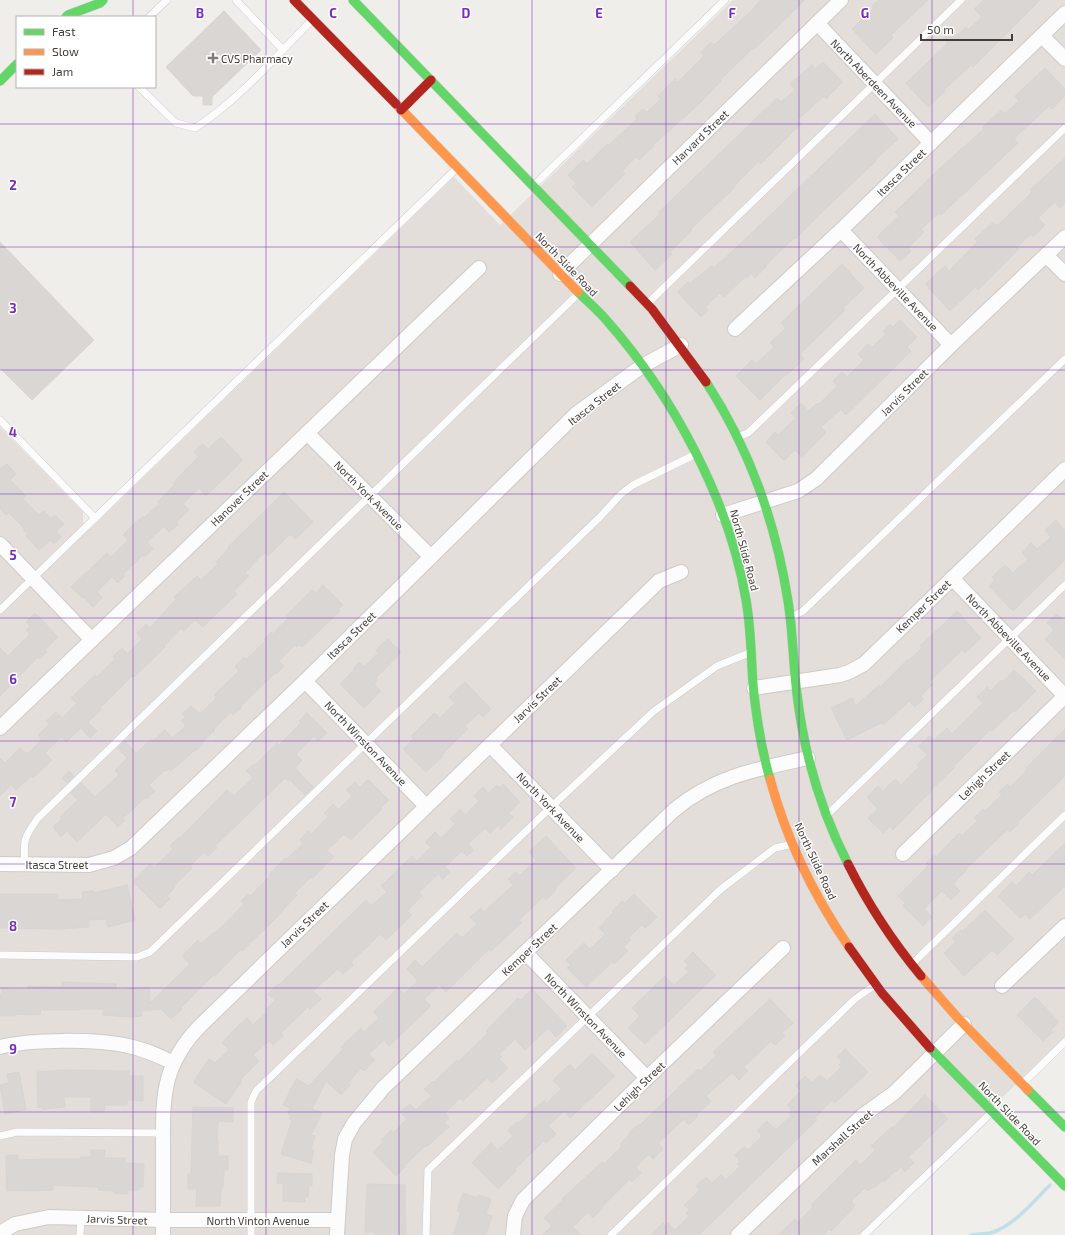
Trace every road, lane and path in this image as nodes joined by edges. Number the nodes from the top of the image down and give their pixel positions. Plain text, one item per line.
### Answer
1 (103, 0) edge
2 (167, 0) edge
3 (236, 0) edge
4 (294, 0) edge
5 (725, 0) edge
6 (841, 0) edge
7 (961, 0) edge
8 (359, 2) edge
9 (1065, 13) edge
10 (69, 14) edge
11 (150, 16) edge
12 (313, 19) junction
13 (817, 23) junction
14 (1042, 36) junction
15 (283, 50) junction
16 (1065, 59) edge
17 (16, 65) edge
18 (431, 80) junction
19 (0, 81) edge
20 (875, 83) junction
21 (140, 88) edge
22 (401, 110) junction
23 (1065, 128) edge
24 (931, 143) junction
25 (457, 167) junction
26 (533, 186) junction
27 (841, 230) junction
28 (1065, 237) edge
29 (590, 245) junction
30 (1046, 254) junction
31 (479, 268) dead end
32 (560, 274) junction
33 (1065, 274) edge
34 (898, 289) junction
35 (579, 293) junction
36 (647, 304) junction
37 (736, 329) dead end
38 (681, 345) junction
39 (951, 345) junction
40 (1065, 359) edge
41 (642, 366) junction
42 (0, 420) edge
43 (307, 433) junction
44 (736, 438) junction
45 (698, 453) junction
46 (1065, 469) edge
47 (370, 496) junction
48 (764, 502) junction
49 (724, 515) junction
50 (95, 518) junction
51 (0, 544) edge
52 (431, 557) junction
53 (681, 572) dead end
54 (33, 578) junction
55 (952, 578) junction
56 (1065, 585) edge
57 (0, 610) edge
58 (790, 618) junction
59 (1010, 638) junction
60 (92, 640) junction
61 (751, 652) junction
62 (305, 681) junction
63 (795, 682) junction
64 (754, 688) junction
65 (1065, 696) edge
66 (0, 728) edge
67 (366, 743) junction
68 (490, 744) junction
69 (808, 758) junction
70 (767, 767) junction
71 (426, 806) junction
72 (551, 807) junction
73 (827, 815) junction
74 (1065, 815) edge
75 (793, 844) junction
76 (903, 854) dead end
77 (0, 864) edge
78 (25, 864) junction
79 (612, 870) junction
80 (1065, 926) edge
81 (783, 948) dead end
82 (525, 952) junction
83 (0, 954) edge
84 (912, 964) junction
85 (875, 984) junction
86 (1002, 986) dead end
87 (587, 1016) junction
88 (964, 1024) junction
89 (1065, 1042) edge
90 (0, 1047) edge
91 (935, 1053) junction
92 (174, 1063) junction
93 (647, 1078) junction
94 (1022, 1083) junction
95 (992, 1112) junction
96 (1065, 1127) edge
97 (163, 1133) junction
98 (0, 1136) edge
99 (1065, 1186) edge
100 (81, 1218) junction
101 (163, 1220) junction
102 (251, 1220) junction
103 (337, 1220) junction
104 (0, 1233) edge
105 (80, 1235) edge
106 (163, 1235) edge
107 (251, 1235) edge
108 (337, 1235) edge
109 (426, 1235) edge
110 (513, 1235) edge
111 (611, 1235) edge
112 (738, 1235) edge
113 (864, 1235) edge

1 - 10 main road
2 - 11 lane
3 - 15 lane
4 - 12 main road, North Slide Road
5 - 26 lane
6 - 13 street, Harvard Street
7 - 20 lane
8 - 18 main road
9 - 14 street, Itasca Street
12 - 15 lane
12 - 22 main road, North Slide Road
13 - 20 street, North Aberdeen Avenue
13 - 29 street, Harvard Street
14 - 16 street
14 - 24 street, Itasca Street
15 - 21 lane
17 - 19 main road
18 - 22 main road
18 - 26 main road
20 - 24 street, North Aberdeen Avenue
20 - 36 lane
22 - 25 main road, North Slide Road
23 - 34 lane
24 - 27 street, Itasca Street
25 - 32 main road, North Slide Road
25 - 50 lane
26 - 29 main road
27 - 34 street, North Abbeville Avenue
27 - 37 street, Itasca Street
28 - 30 street, Jarvis Street
29 - 32 street, Harvard Street
29 - 36 main road
30 - 33 street
30 - 39 street, Jarvis Street
31 - 43 street, Hanover Street
32 - 35 main road, North Slide Road
34 - 39 street, North Abbeville Avenue
34 - 44 lane
35 - 41 main road, North Slide Road
35 - 47 lane
36 - 38 main road
38 - 41 street, Itasca Street
38 - 44 main road
39 - 48 street, Jarvis Street
40 - 58 lane
41 - 45 main road, North Slide Road
41 - 52 street, Itasca Street
42 - 50 lane
43 - 47 street, North York Avenue
43 - 60 street, Hanover Street
44 - 48 main road
45 - 49 main road, North Slide Road
45 - 67 lane
46 - 55 street, Kemper Street
47 - 52 street, North York Avenue
47 - 78 lane
48 - 49 street, Jarvis Street
48 - 58 main road
49 - 61 main road, North Slide Road
50 - 54 lane
51 - 54 street
52 - 62 street, Itasca Street
53 - 68 street, Jarvis Street
54 - 57 lane
54 - 60 street
55 - 59 street, North Abbeville Avenue
55 - 63 street, Kemper Street
56 - 59 lane
58 - 63 main road
59 - 65 street, North Abbeville Avenue
59 - 73 lane
60 - 66 street, Hanover Street
61 - 64 main road, North Slide Road
61 - 72 lane
62 - 67 street, North Winston Avenue
62 - 78 street, Itasca Street
63 - 64 street, Kemper Street
63 - 69 main road
64 - 70 main road, North Slide Road
65 - 76 street, Lehigh Street
67 - 71 street, North Winston Avenue
67 - 83 lane
68 - 71 street, Jarvis Street
68 - 72 street, North York Avenue
69 - 70 street, Kemper Street
69 - 73 main road
70 - 75 main road, North Slide Road
70 - 79 street, Kemper Street
71 - 92 street, Jarvis Street
72 - 79 street, North York Avenue
72 - 102 lane
73 - 84 main road
74 - 84 lane
75 - 85 main road, North Slide Road
75 - 87 lane
77 - 78 street, Itasca Street
79 - 82 street, Kemper Street
80 - 86 street
81 - 93 street, Lehigh Street
82 - 87 street, North Winston Avenue
82 - 103 street, Kemper Street
84 - 88 main road
85 - 91 main road, North Slide Road
85 - 111 lane
87 - 93 street, North Winston Avenue
87 - 109 lane
88 - 91 street, Marshall Street
88 - 94 main road
89 - 94 lane
90 - 92 street
91 - 95 main road, North Slide Road
91 - 112 street, Marshall Street
92 - 97 street, Jarvis Street
93 - 110 street, Lehigh Street
94 - 96 main road
95 - 99 main road, North Slide Road
95 - 113 lane
97 - 98 lane
97 - 101 street, Jarvis Street
100 - 101 street, Jarvis Street
100 - 104 street, Jarvis Street
100 - 105 lane
101 - 102 street, North Vinton Avenue
101 - 106 street
102 - 103 street, North Vinton Avenue
102 - 107 lane
103 - 108 street

